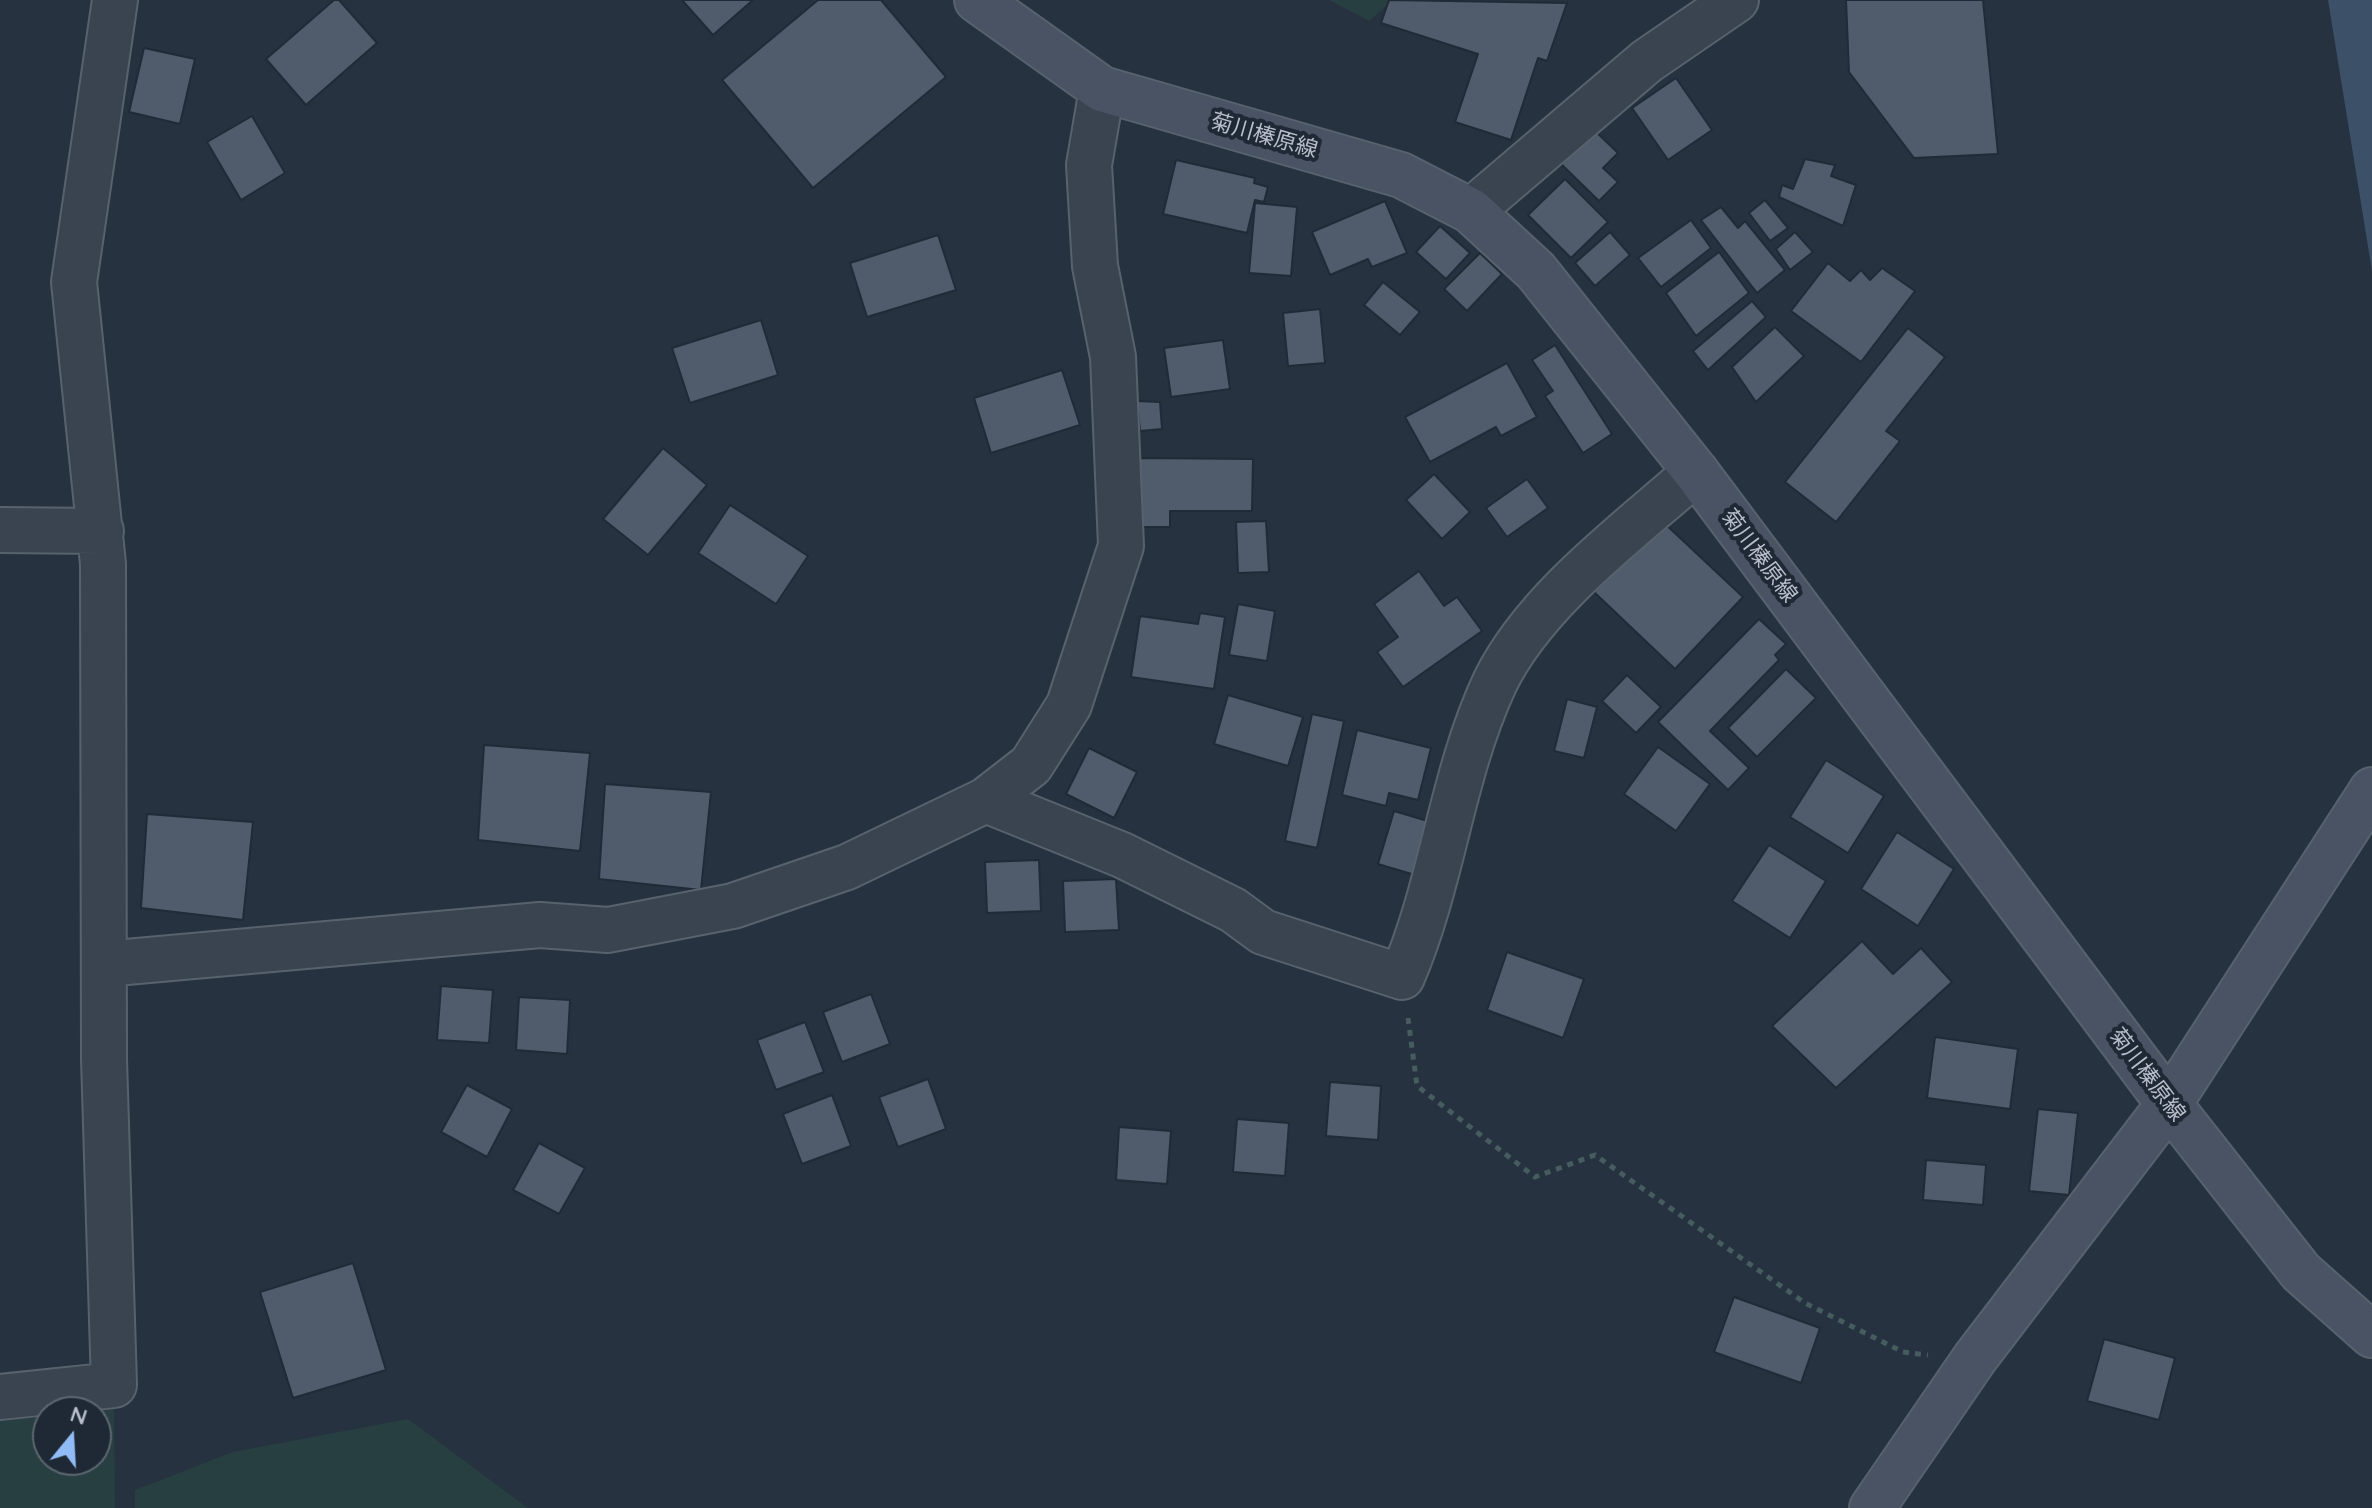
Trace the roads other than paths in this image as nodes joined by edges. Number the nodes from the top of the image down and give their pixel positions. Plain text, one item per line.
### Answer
1 (115, 0) edge
2 (977, 0) edge
3 (1736, 0) edge
4 (1102, 89) junction
5 (1471, 211) junction
6 (1696, 472) junction
7 (0, 530) edge
8 (101, 531) junction
9 (2372, 790) edge
10 (986, 800) junction
11 (104, 964) junction
12 (2169, 1104) junction
13 (2372, 1335) edge
14 (0, 1397) edge
15 (1872, 1508) edge

1 - 8 street
2 - 4 main road, 菊川榛原線
3 - 5 street
4 - 5 main road, 菊川榛原線
4 - 10 street
5 - 6 main road, 菊川榛原線
6 - 10 street
6 - 12 main road, 菊川榛原線
7 - 8 street
8 - 11 street
9 - 12 main road
10 - 11 street
11 - 14 street
12 - 13 main road, 菊川榛原線
12 - 15 main road

